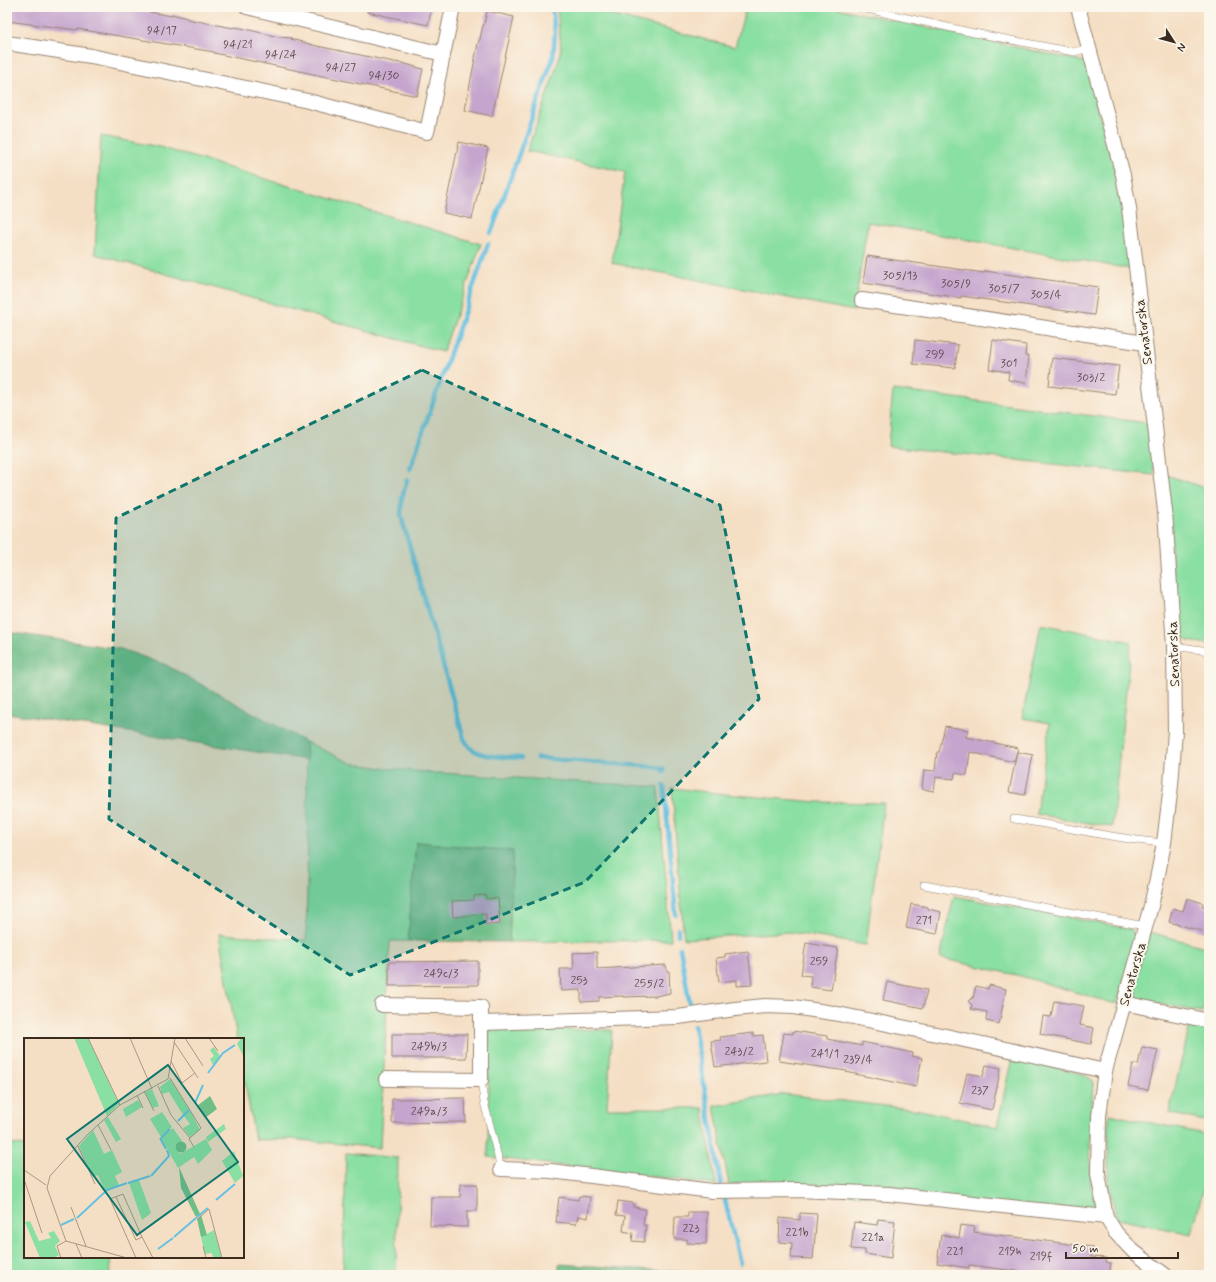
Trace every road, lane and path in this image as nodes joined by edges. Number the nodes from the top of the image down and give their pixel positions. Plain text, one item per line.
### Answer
1 (247, 7) edge
2 (453, 7) edge
3 (858, 7) edge
4 (1078, 7) edge
5 (7, 43) edge
6 (1089, 48) junction
7 (443, 54) junction
8 (862, 300) dead end
9 (1145, 343) junction
10 (1174, 646) junction
11 (1209, 651) edge
12 (1014, 819) dead end
13 (1164, 843) junction
14 (924, 885) dead end
15 (1145, 926) junction
16 (1124, 1003) junction
17 (382, 1005) dead end
18 (1209, 1021) edge
19 (481, 1023) junction
20 (1105, 1071) junction
21 (386, 1079) dead end
22 (481, 1080) junction
23 (501, 1169) joint
24 (1106, 1217) junction
25 (1165, 1275) edge

1 - 7 street
2 - 7 street
3 - 6 lane
4 - 6 street, Senatorska
5 - 7 street
6 - 9 street, Senatorska
8 - 9 street
9 - 10 street, Senatorska
10 - 11 lane
10 - 13 street, Senatorska
12 - 13 lane
13 - 15 street, Senatorska
14 - 15 lane
15 - 16 street, Senatorska
16 - 18 street
16 - 20 street, Senatorska
17 - 19 street
19 - 20 street
19 - 22 street
20 - 24 street, Senatorska
21 - 22 street
22 - 23 lane
23 - 24 street
24 - 25 street, Senatorska

